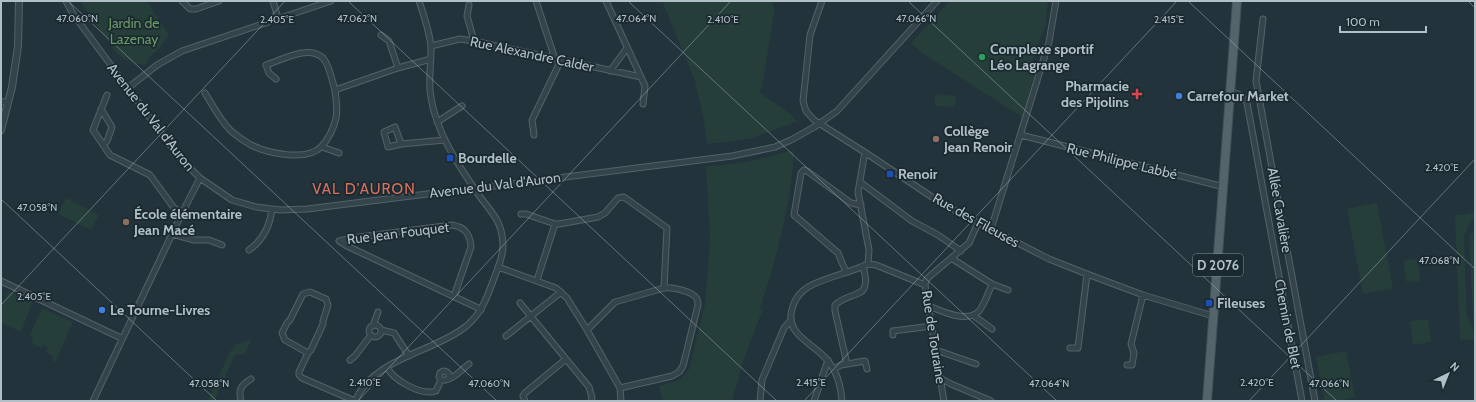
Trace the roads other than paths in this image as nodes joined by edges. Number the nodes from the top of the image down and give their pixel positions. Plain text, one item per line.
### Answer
1 (19, 1) edge
2 (66, 1) edge
3 (182, 1) edge
4 (219, 1) edge
5 (273, 1) edge
6 (331, 1) edge
7 (419, 1) edge
8 (536, 1) edge
9 (606, 1) edge
10 (822, 1) edge
11 (937, 1) edge
12 (1056, 1) edge
13 (1237, 1) edge
14 (469, 5) dead end
15 (278, 18) junction
16 (1262, 19) dead end
17 (381, 35) dead end
18 (474, 40) junction
19 (430, 46) junction
20 (627, 48) junction
21 (431, 59) junction
22 (555, 59) junction
23 (561, 60) junction
24 (398, 68) junction
25 (610, 70) junction
26 (641, 77) junction
27 (276, 79) dead end
28 (128, 88) junction
29 (335, 90) junction
30 (1231, 92) junction
31 (205, 94) dead end
32 (107, 95) dead end
33 (1, 101) edge
34 (8, 103) junction
35 (643, 104) dead end
36 (462, 106) dead end
37 (100, 109) junction
38 (437, 122) junction
39 (820, 124) junction
40 (1, 130) edge
41 (534, 135) dead end
42 (1021, 135) junction
43 (445, 140) junction
44 (401, 144) dead end
45 (103, 145) junction
46 (322, 147) junction
47 (339, 153) dead end
48 (866, 153) junction
49 (200, 178) junction
50 (860, 182) junction
51 (1224, 187) junction
52 (475, 190) junction
53 (861, 205) junction
54 (272, 209) junction
55 (182, 212) junction
56 (521, 214) dead end
57 (978, 223) junction
58 (555, 224) junction
59 (991, 229) junction
60 (172, 234) junction
61 (222, 245) dead end
62 (249, 250) dead end
63 (961, 251) junction
64 (952, 258) junction
65 (865, 265) junction
66 (498, 267) junction
67 (846, 272) junction
68 (1087, 274) junction
69 (537, 280) junction
70 (1, 281) edge
71 (925, 284) junction
72 (992, 284) junction
73 (664, 288) junction
74 (1008, 290) dead end
75 (561, 292) junction
76 (1143, 295) junction
77 (454, 296) junction
78 (520, 303) dead end
79 (929, 306) junction
80 (481, 310) junction
81 (378, 312) dead end
82 (531, 315) junction
83 (973, 315) junction
84 (1213, 316) junction
85 (791, 320) junction
86 (374, 326) junction
87 (932, 326) junction
88 (992, 329) dead end
89 (381, 330) junction
90 (587, 330) junction
91 (371, 335) junction
92 (893, 335) dead end
93 (506, 336) dead end
94 (122, 338) junction
95 (1070, 348) dead end
96 (936, 350) junction
97 (308, 353) junction
98 (410, 356) junction
99 (566, 358) junction
100 (350, 360) dead end
101 (828, 360) junction
102 (469, 364) dead end
103 (847, 364) junction
104 (976, 364) dead end
105 (1127, 365) dead end
106 (387, 367) junction
107 (867, 369) dead end
108 (834, 370) junction
109 (449, 378) junction
110 (940, 378) junction
111 (251, 379) dead end
112 (441, 380) junction
113 (620, 388) junction
114 (93, 401) edge
115 (241, 401) edge
116 (355, 401) edge
117 (525, 401) edge
118 (591, 401) edge
119 (621, 401) edge
120 (760, 401) edge
121 (814, 401) edge
122 (842, 401) edge
123 (944, 401) edge
124 (991, 401) edge
125 (1207, 401) edge
126 (1302, 401) edge
127 (1314, 401) edge

1 - 34 street
2 - 28 street, Avenue du Val d'Auron
3 - 4 street
5 - 15 street
6 - 15 street
7 - 19 street
8 - 22 street
9 - 20 street
10 - 39 street, Rue des Fileuses
11 - 39 street, Avenue du Val d'Auron
12 - 42 street
13 - 30 main road, D 2076
14 - 18 street
15 - 28 street
16 - 127 street, Allée Cavalière
17 - 24 street
18 - 19 street, Rue Alexandre Calder
18 - 22 street, Rue Alexandre Calder
19 - 21 street
20 - 25 street, Rue Alexandre Calder
20 - 26 street
21 - 24 street
21 - 38 street
22 - 23 street, Rue Alexandre Calder
23 - 25 street, Rue Alexandre Calder
23 - 41 street
24 - 29 street
25 - 26 street, Rue Alexandre Calder
26 - 35 street
27 - 29 street
28 - 49 street, Avenue du Val d'Auron
29 - 46 street
30 - 51 main road, D 2076
30 - 126 street, Chemin de Blet
31 - 46 street
32 - 37 street
33 - 34 street
34 - 40 street
36 - 38 street
37 - 45 street
37 - 45 street
38 - 43 street
39 - 48 street, Rue des Fileuses
39 - 52 street, Avenue du Val d'Auron
42 - 51 street, Rue Philippe Labbé
42 - 59 street
43 - 44 street
43 - 52 street
45 - 55 street
46 - 47 street
48 - 50 street
48 - 57 street, Rue des Fileuses
49 - 54 street, Avenue du Val d'Auron
49 - 55 street
50 - 53 street
50 - 63 street
51 - 84 main road, D 2076
52 - 54 street, Avenue du Val d'Auron
52 - 66 street
53 - 65 street
53 - 67 street
54 - 62 street
55 - 60 street
56 - 58 street
57 - 59 street, Rue des Fileuses
57 - 63 street, Rue de Touraine
58 - 69 street
58 - 73 street
59 - 68 street, Rue des Fileuses
60 - 61 street
60 - 94 street
63 - 64 street, Rue de Touraine
64 - 71 street, Rue de Touraine
64 - 72 street
65 - 67 street
65 - 71 street
65 - 103 street
66 - 69 street
66 - 80 street
67 - 85 street
68 - 76 street, Rue des Fileuses
68 - 95 street
69 - 75 street
70 - 94 street
71 - 79 street, Rue de Touraine
72 - 74 street
72 - 83 street
73 - 90 street
73 - 113 street
75 - 82 street
75 - 90 street
76 - 84 street, Rue des Fileuses
76 - 105 street
77 - 77 street, Rue Jean Fouquet
77 - 80 street, Rue Jean Fouquet
78 - 82 street
79 - 83 street
79 - 87 street, Rue de Touraine
80 - 98 street
81 - 86 street
82 - 93 street
82 - 99 street
83 - 88 street
84 - 125 main road, D 2076
85 - 101 street
85 - 120 street
86 - 89 street
86 - 91 street
87 - 92 street
87 - 96 street, Rue de Touraine
89 - 91 street
89 - 98 street
90 - 113 street
91 - 100 street
94 - 114 street
96 - 104 street
96 - 110 street, Rue de Touraine
97 - 97 street
97 - 116 street
98 - 106 street
99 - 117 street
99 - 118 street
101 - 108 street
101 - 121 street
102 - 109 street
103 - 107 street
103 - 108 street
106 - 112 street
106 - 116 street
108 - 122 street
109 - 112 street
109 - 112 street
110 - 123 street, Rue de Touraine
110 - 124 street
111 - 115 street
113 - 119 street

